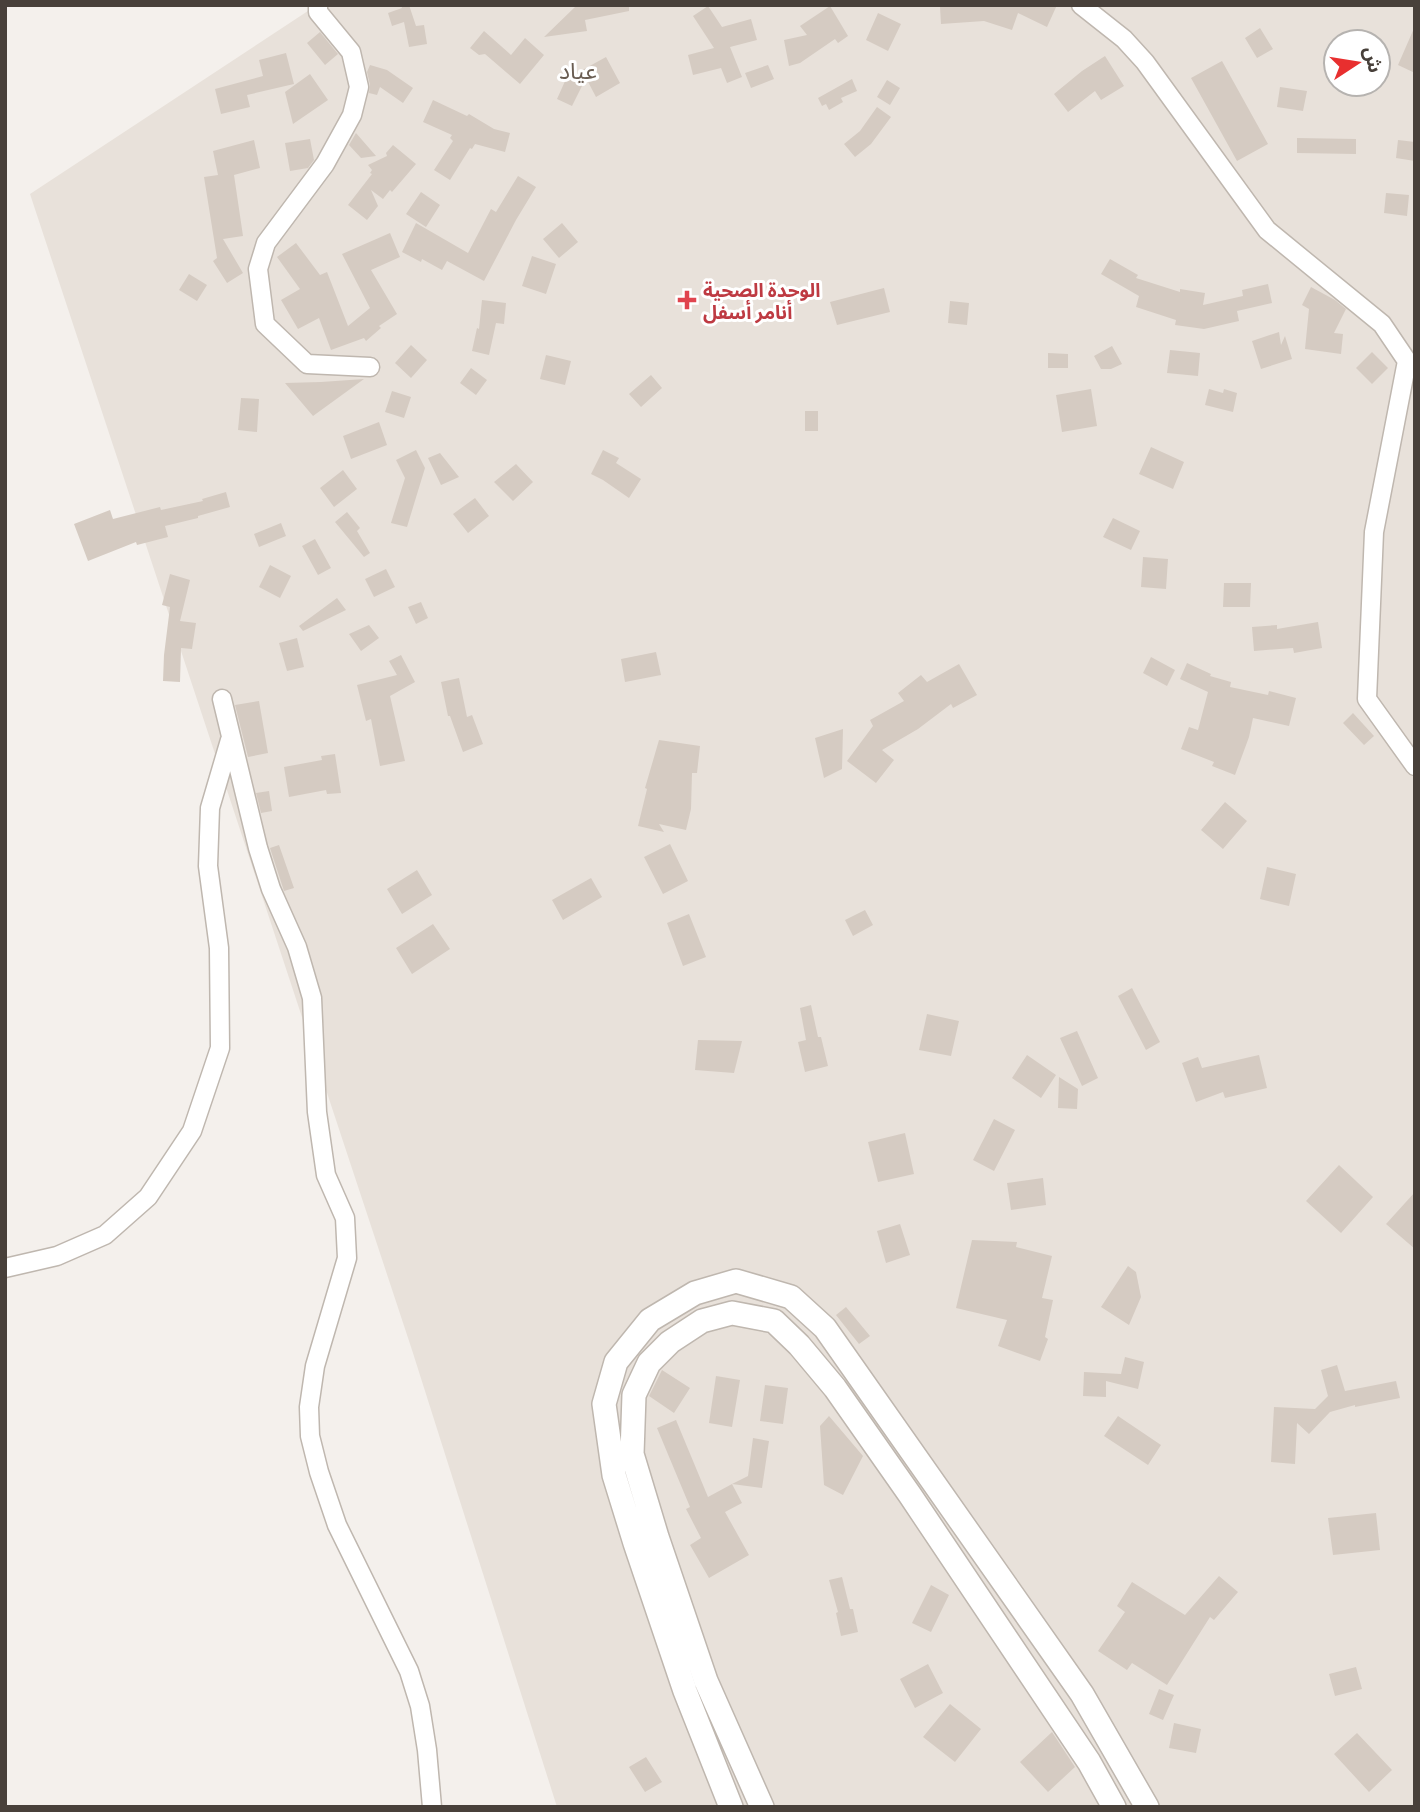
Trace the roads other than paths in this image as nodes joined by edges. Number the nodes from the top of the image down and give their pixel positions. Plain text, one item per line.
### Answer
1 (318, 5) edge
2 (1081, 5) edge
3 (370, 367) dead end
4 (222, 699) dead end
5 (230, 740) junction
6 (1415, 766) edge
7 (5, 1268) edge
8 (432, 1807) edge
9 (731, 1807) edge
10 (762, 1807) edge
11 (1114, 1807) edge
12 (1147, 1807) edge

1 - 3 street
2 - 6 street
4 - 5 street
5 - 7 street
5 - 8 street
9 - 12 street
10 - 11 street

